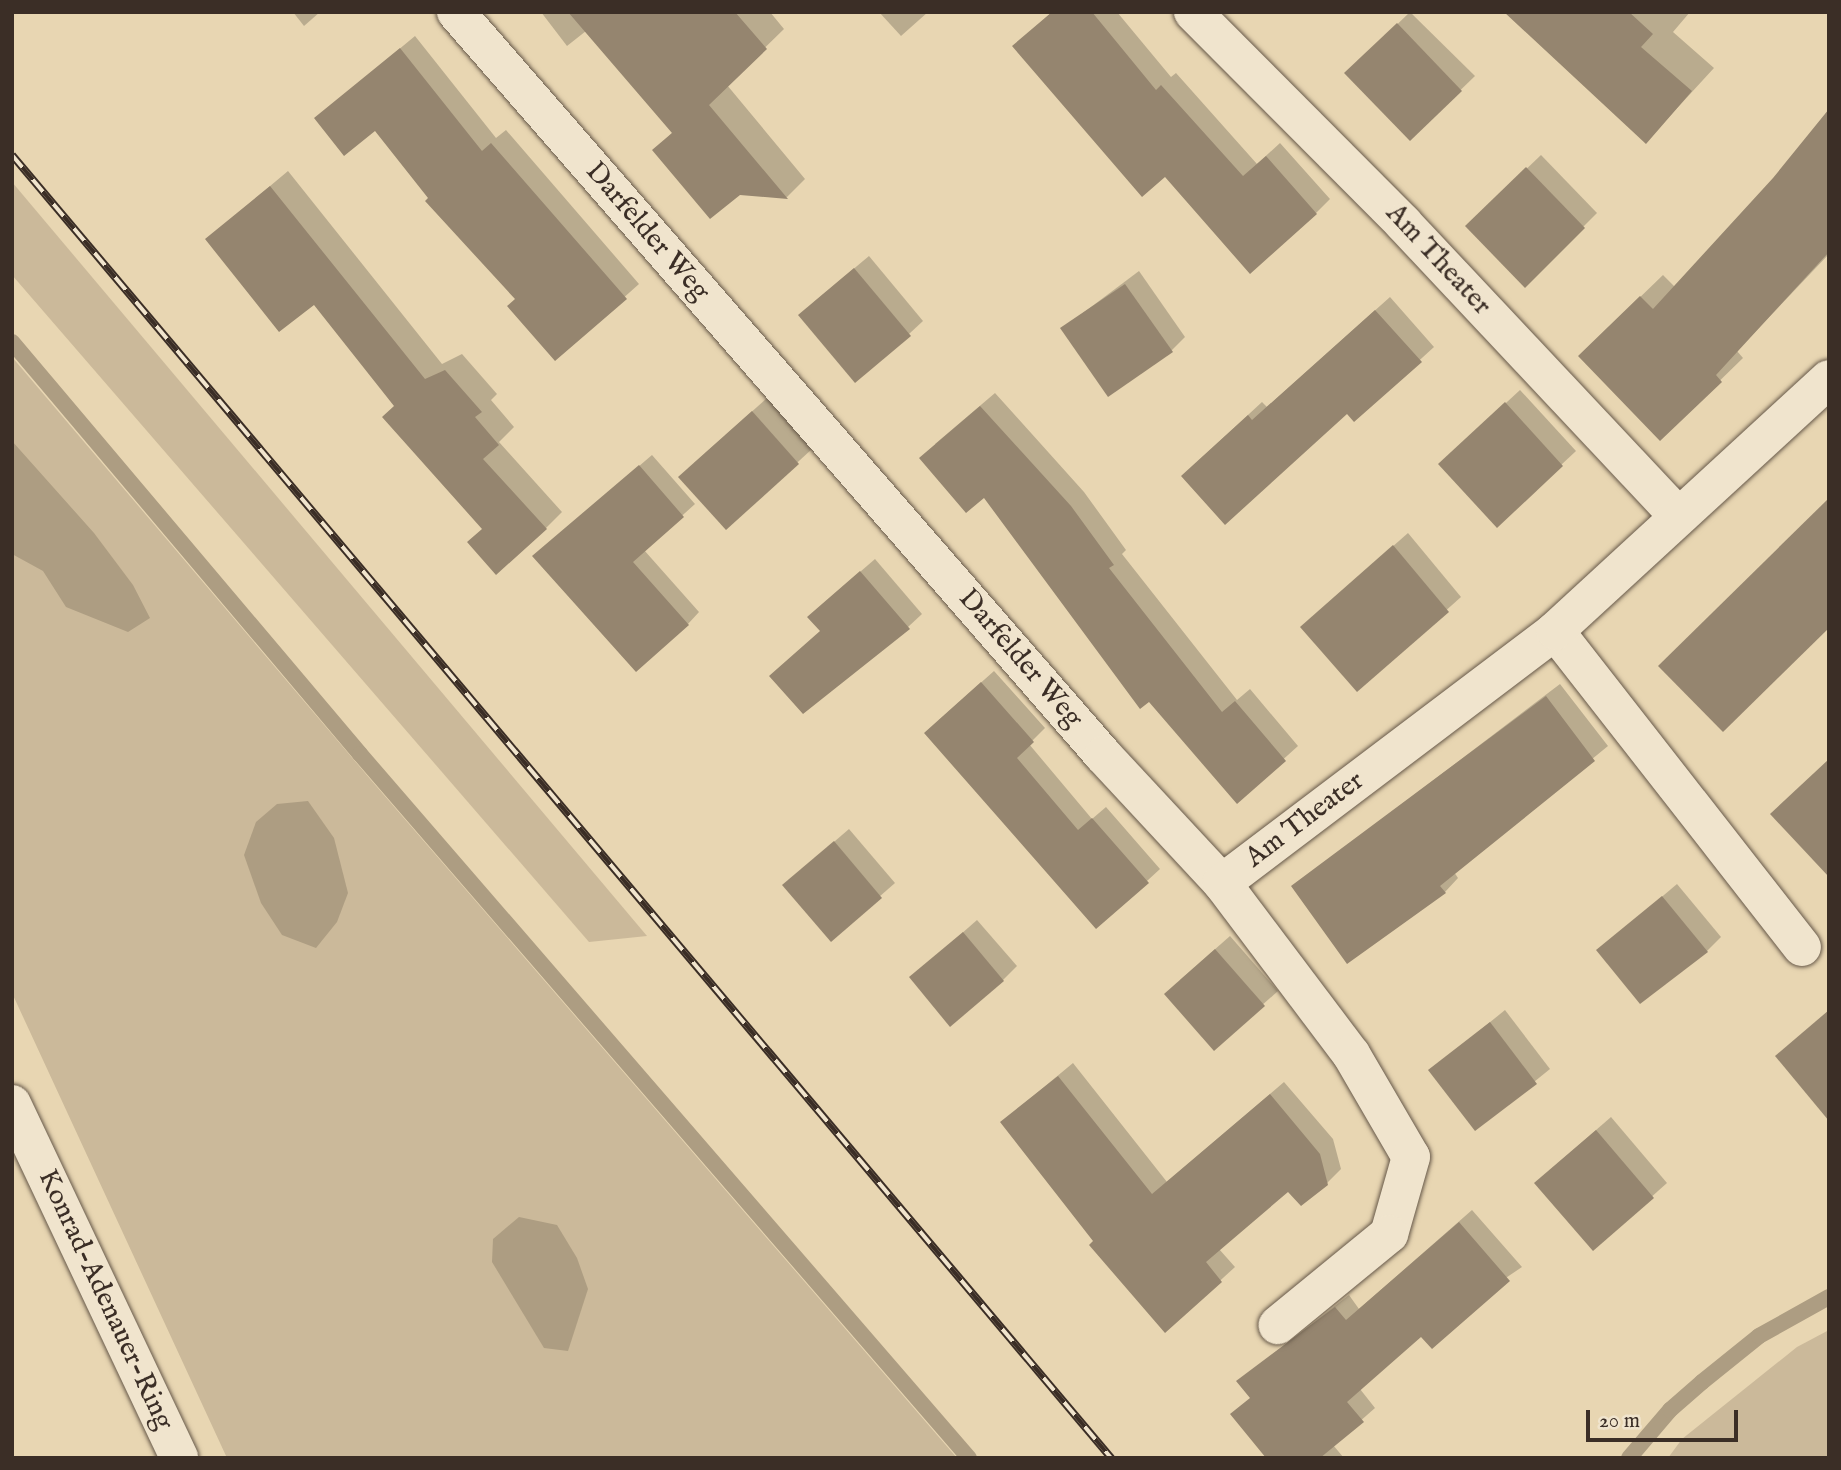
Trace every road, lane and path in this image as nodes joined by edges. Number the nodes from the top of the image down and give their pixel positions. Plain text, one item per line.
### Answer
1 (456, 12) edge
2 (1193, 12) edge
3 (1825, 391) edge
4 (1676, 515) junction
5 (1555, 631) junction
6 (1223, 883) junction
7 (1802, 947) dead end
8 (12, 1104) edge
9 (1278, 1325) dead end
10 (179, 1458) edge

1 - 6 street, Darfelder Weg
2 - 4 street, Am Theater
3 - 4 street, Am Theater
4 - 5 street, Am Theater
5 - 6 street, Am Theater
5 - 7 street
6 - 9 street, Darfelder Weg
8 - 10 street, Konrad-Adenauer-Ring

